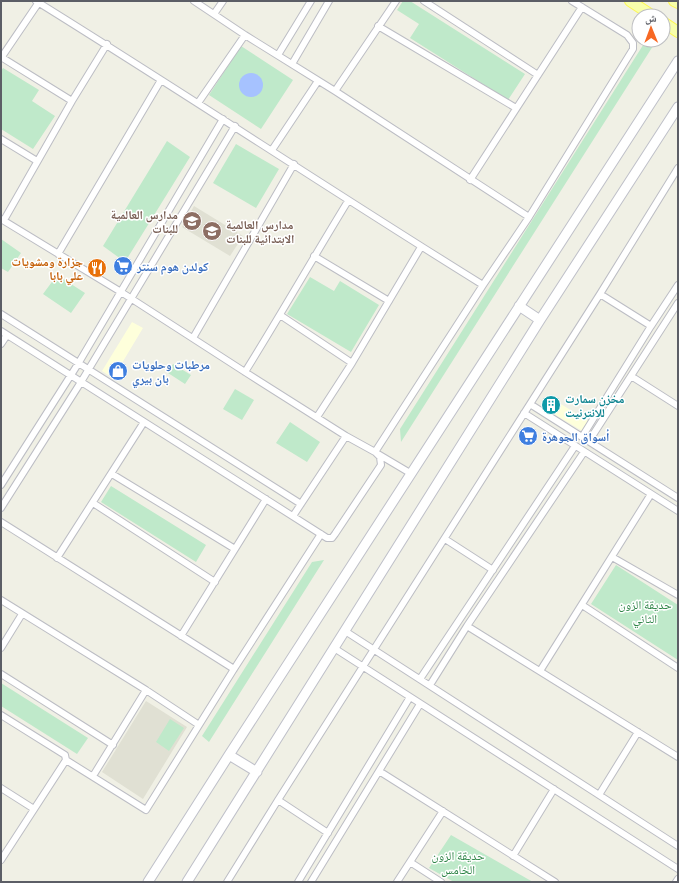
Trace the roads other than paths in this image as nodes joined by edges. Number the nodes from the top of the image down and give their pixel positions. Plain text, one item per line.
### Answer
1 (194, 1) edge
2 (223, 1) edge
3 (311, 1) edge
4 (329, 1) edge
5 (396, 1) edge
6 (424, 1) edge
7 (572, 1) edge
8 (630, 1) edge
9 (674, 1) edge
10 (38, 2) edge
11 (678, 3) edge
12 (582, 7) junction
13 (641, 8) edge
14 (214, 14) junction
15 (378, 26) junction
16 (245, 36) junction
17 (107, 44) junction
18 (278, 55) junction
19 (1, 58) edge
20 (678, 61) edge
21 (292, 64) junction
22 (538, 75) junction
23 (161, 80) junction
24 (318, 81) junction
25 (335, 91) junction
26 (72, 100) junction
27 (198, 104) junction
28 (678, 107) edge
29 (516, 108) junction
30 (223, 119) junction
31 (235, 126) junction
32 (1, 139) edge
33 (272, 150) junction
34 (37, 161) junction
35 (294, 164) junction
36 (678, 168) edge
37 (470, 180) junction
38 (348, 201) junction
39 (529, 217) junction
40 (2, 220) edge
41 (421, 246) junction
42 (58, 254) junction
43 (314, 256) junction
44 (678, 284) edge
45 (483, 285) junction
46 (121, 292) junction
47 (600, 294) junction
48 (131, 299) junction
49 (388, 301) junction
50 (678, 303) edge
51 (519, 306) junction
52 (1, 314) edge
53 (280, 316) junction
54 (540, 320) junction
55 (651, 326) junction
56 (4, 333) edge
57 (193, 338) junction
58 (1, 344) edge
59 (352, 362) junction
60 (78, 364) junction
61 (88, 370) junction
62 (244, 372) junction
63 (70, 376) junction
64 (631, 376) junction
65 (81, 382) junction
66 (530, 404) junction
67 (678, 406) edge
68 (524, 413) junction
69 (317, 417) junction
70 (144, 422) junction
71 (346, 436) junction
72 (585, 439) junction
73 (579, 449) junction
74 (377, 453) junction
75 (410, 473) junction
76 (112, 474) junction
77 (1, 485) edge
78 (651, 494) junction
79 (678, 498) edge
80 (266, 499) junction
81 (93, 503) junction
82 (301, 504) junction
83 (1, 508) edge
84 (678, 511) edge
85 (293, 516) junction
86 (1, 522) edge
87 (321, 534) junction
88 (445, 539) junction
89 (235, 549) junction
90 (612, 557) junction
91 (57, 558) junction
92 (493, 570) junction
93 (215, 582) junction
94 (678, 595) edge
95 (1, 600) edge
96 (582, 605) junction
97 (22, 614) junction
98 (467, 626) junction
99 (345, 631) junction
100 (180, 636) junction
101 (1, 648) edge
102 (334, 648) junction
103 (374, 649) junction
104 (362, 667) junction
105 (678, 668) edge
106 (234, 669) junction
107 (540, 671) junction
108 (1, 674) edge
109 (420, 679) junction
110 (430, 685) junction
111 (146, 690) junction
112 (410, 697) junction
113 (420, 704) junction
114 (1, 715) edge
115 (199, 725) junction
116 (638, 732) junction
117 (113, 745) junction
118 (229, 754) junction
119 (678, 757) edge
120 (66, 760) junction
121 (379, 771) junction
122 (257, 772) junction
123 (93, 776) junction
124 (1, 788) edge
125 (554, 789) junction
126 (599, 794) junction
127 (278, 800) junction
128 (34, 809) junction
129 (443, 811) junction
130 (328, 833) junction
131 (678, 846) edge
132 (513, 856) junction
133 (1, 860) edge
134 (410, 862) junction
135 (678, 869) edge
136 (678, 879) edge
137 (148, 882) edge
138 (187, 882) edge
139 (227, 882) edge
140 (298, 882) edge
141 (311, 882) edge
142 (397, 882) edge
143 (441, 882) edge
144 (555, 882) edge
145 (676, 882) edge

1 - 14 street
2 - 14 street
3 - 18 street
4 - 21 street
5 - 15 street
6 - 22 street
7 - 12 street
8 - 13 main road
9 - 11 main road
10 - 17 street
10 - 19 street
12 - 22 street
12 - 39 street
14 - 16 street
15 - 25 street
15 - 29 street
16 - 18 street
16 - 27 street
17 - 23 street
17 - 26 street
18 - 21 street
19 - 26 street
20 - 51 main road
21 - 24 street
22 - 29 street
23 - 27 street
23 - 42 street
24 - 25 street
24 - 33 street
25 - 37 street
26 - 34 street
27 - 30 street
28 - 54 main road
29 - 37 street
30 - 31 street
30 - 46 street
31 - 33 street
31 - 48 street
32 - 34 street
33 - 35 street
34 - 40 street
35 - 38 street
35 - 57 street
36 - 47 street
37 - 39 street
38 - 41 street
38 - 43 street
39 - 45 street
40 - 42 street
41 - 45 street
41 - 49 street
42 - 46 street
43 - 49 street
43 - 53 street
44 - 55 street
45 - 74 street
46 - 48 street
46 - 60 street
47 - 55 street
47 - 66 street
48 - 57 street
48 - 61 street
49 - 59 street
50 - 64 street
51 - 54 main road
51 - 75 main road
52 - 60 street
53 - 59 street
53 - 62 street
54 - 99 main road
55 - 72 street
56 - 58 street
56 - 63 street
57 - 62 street
59 - 69 street
60 - 61 street
60 - 63 street
61 - 65 street
61 - 82 street
62 - 69 street
63 - 65 street
63 - 77 street
64 - 67 street
64 - 72 street
65 - 70 street
65 - 83 street
66 - 68 street
66 - 72 street
68 - 73 street
68 - 88 street
69 - 71 street
70 - 76 street
70 - 80 street
71 - 74 street
71 - 82 street
72 - 73 street
72 - 79 street
73 - 78 street
73 - 92 street
73 - 98 street
74 - 75 street
74 - 87 street
75 - 118 main road
76 - 81 street
76 - 89 street
78 - 84 street
78 - 90 street
80 - 85 street
80 - 89 street
81 - 91 street
81 - 93 street
82 - 85 street
85 - 87 street
86 - 91 street
87 - 106 street
88 - 92 street
88 - 103 street
89 - 93 street
90 - 94 street
90 - 96 street
91 - 100 street
92 - 109 street
93 - 100 street
95 - 97 street
96 - 105 street
96 - 107 street
97 - 101 street
97 - 111 street
98 - 107 street
98 - 110 street
99 - 102 main road
99 - 103 street
100 - 106 street
102 - 104 street
102 - 122 main road
103 - 104 street
103 - 109 street
104 - 112 street
104 - 127 street
106 - 115 street
107 - 116 street
108 - 117 street
109 - 110 street
110 - 126 street
111 - 115 street
111 - 117 street
112 - 113 street
112 - 130 street
113 - 121 street
113 - 125 street
114 - 120 street
115 - 123 street
116 - 119 street
116 - 126 street
117 - 123 street
118 - 122 main road
118 - 137 main road
120 - 123 street
120 - 128 street
121 - 129 street
121 - 141 street
122 - 138 main road
124 - 128 street
125 - 132 street
125 - 135 street
126 - 131 street
127 - 130 street
127 - 139 street
128 - 133 street
129 - 132 street
129 - 134 street
130 - 140 street
132 - 144 street
134 - 142 street
134 - 143 street
136 - 145 street

